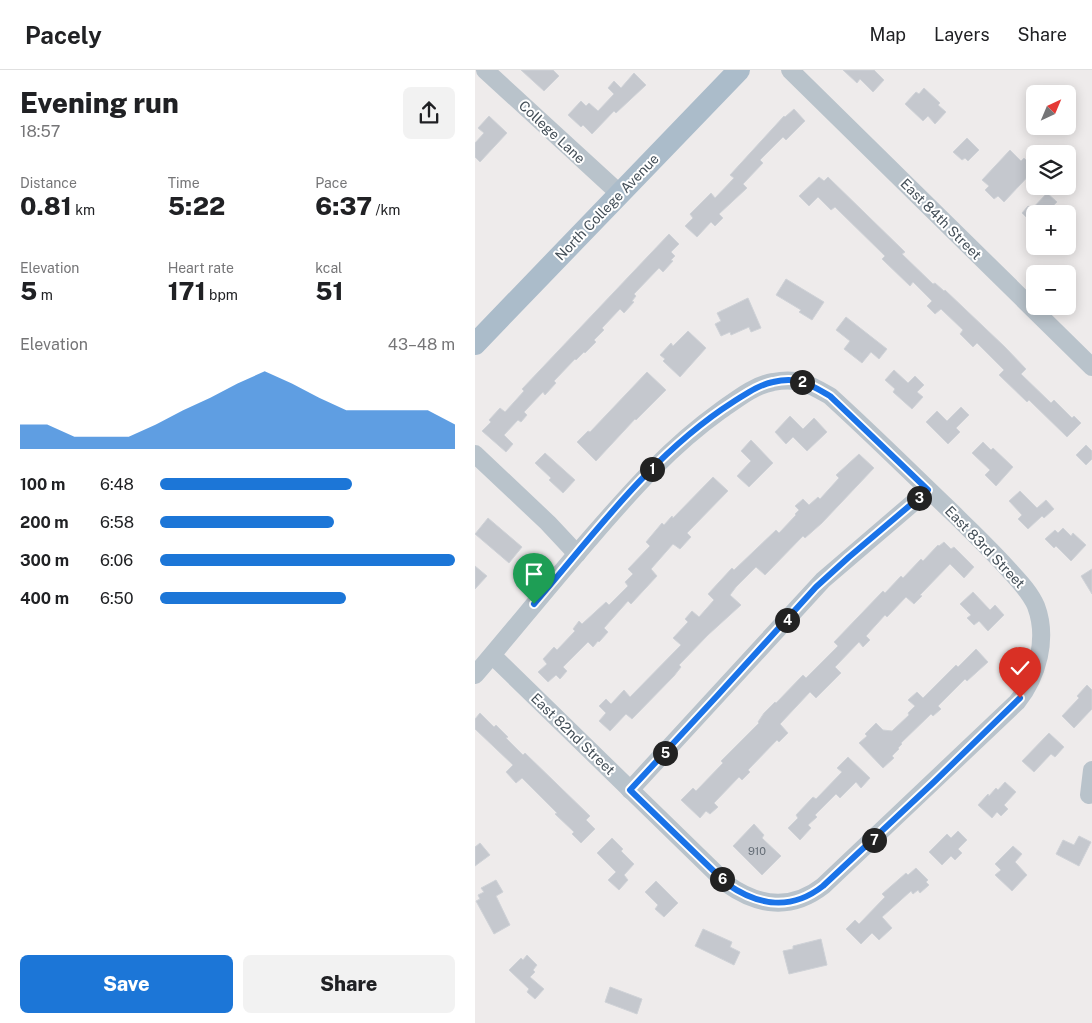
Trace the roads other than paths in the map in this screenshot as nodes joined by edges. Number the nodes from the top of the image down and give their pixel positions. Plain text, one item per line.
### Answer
1 (485, 70) edge
2 (739, 70) edge
3 (790, 70) edge
4 (619, 194) junction
5 (475, 344) edge
6 (1092, 367) edge
7 (475, 454) edge
8 (928, 490) junction
9 (577, 554) junction
10 (492, 655) junction
11 (475, 675) edge
12 (1092, 770) edge
13 (630, 790) junction
14 (1089, 795) dead end
15 (770, 902) joint

1 - 4 street, College Lane
2 - 4 main road, North College Avenue
3 - 6 street, East 84th Street
4 - 5 main road, North College Avenue
7 - 9 street
8 - 9 street, East 83rd Street
8 - 13 street
8 - 15 street, East 83rd Street
9 - 10 street
10 - 11 street
10 - 13 street, East 82nd Street
12 - 14 street
13 - 15 street, East 82nd Street

